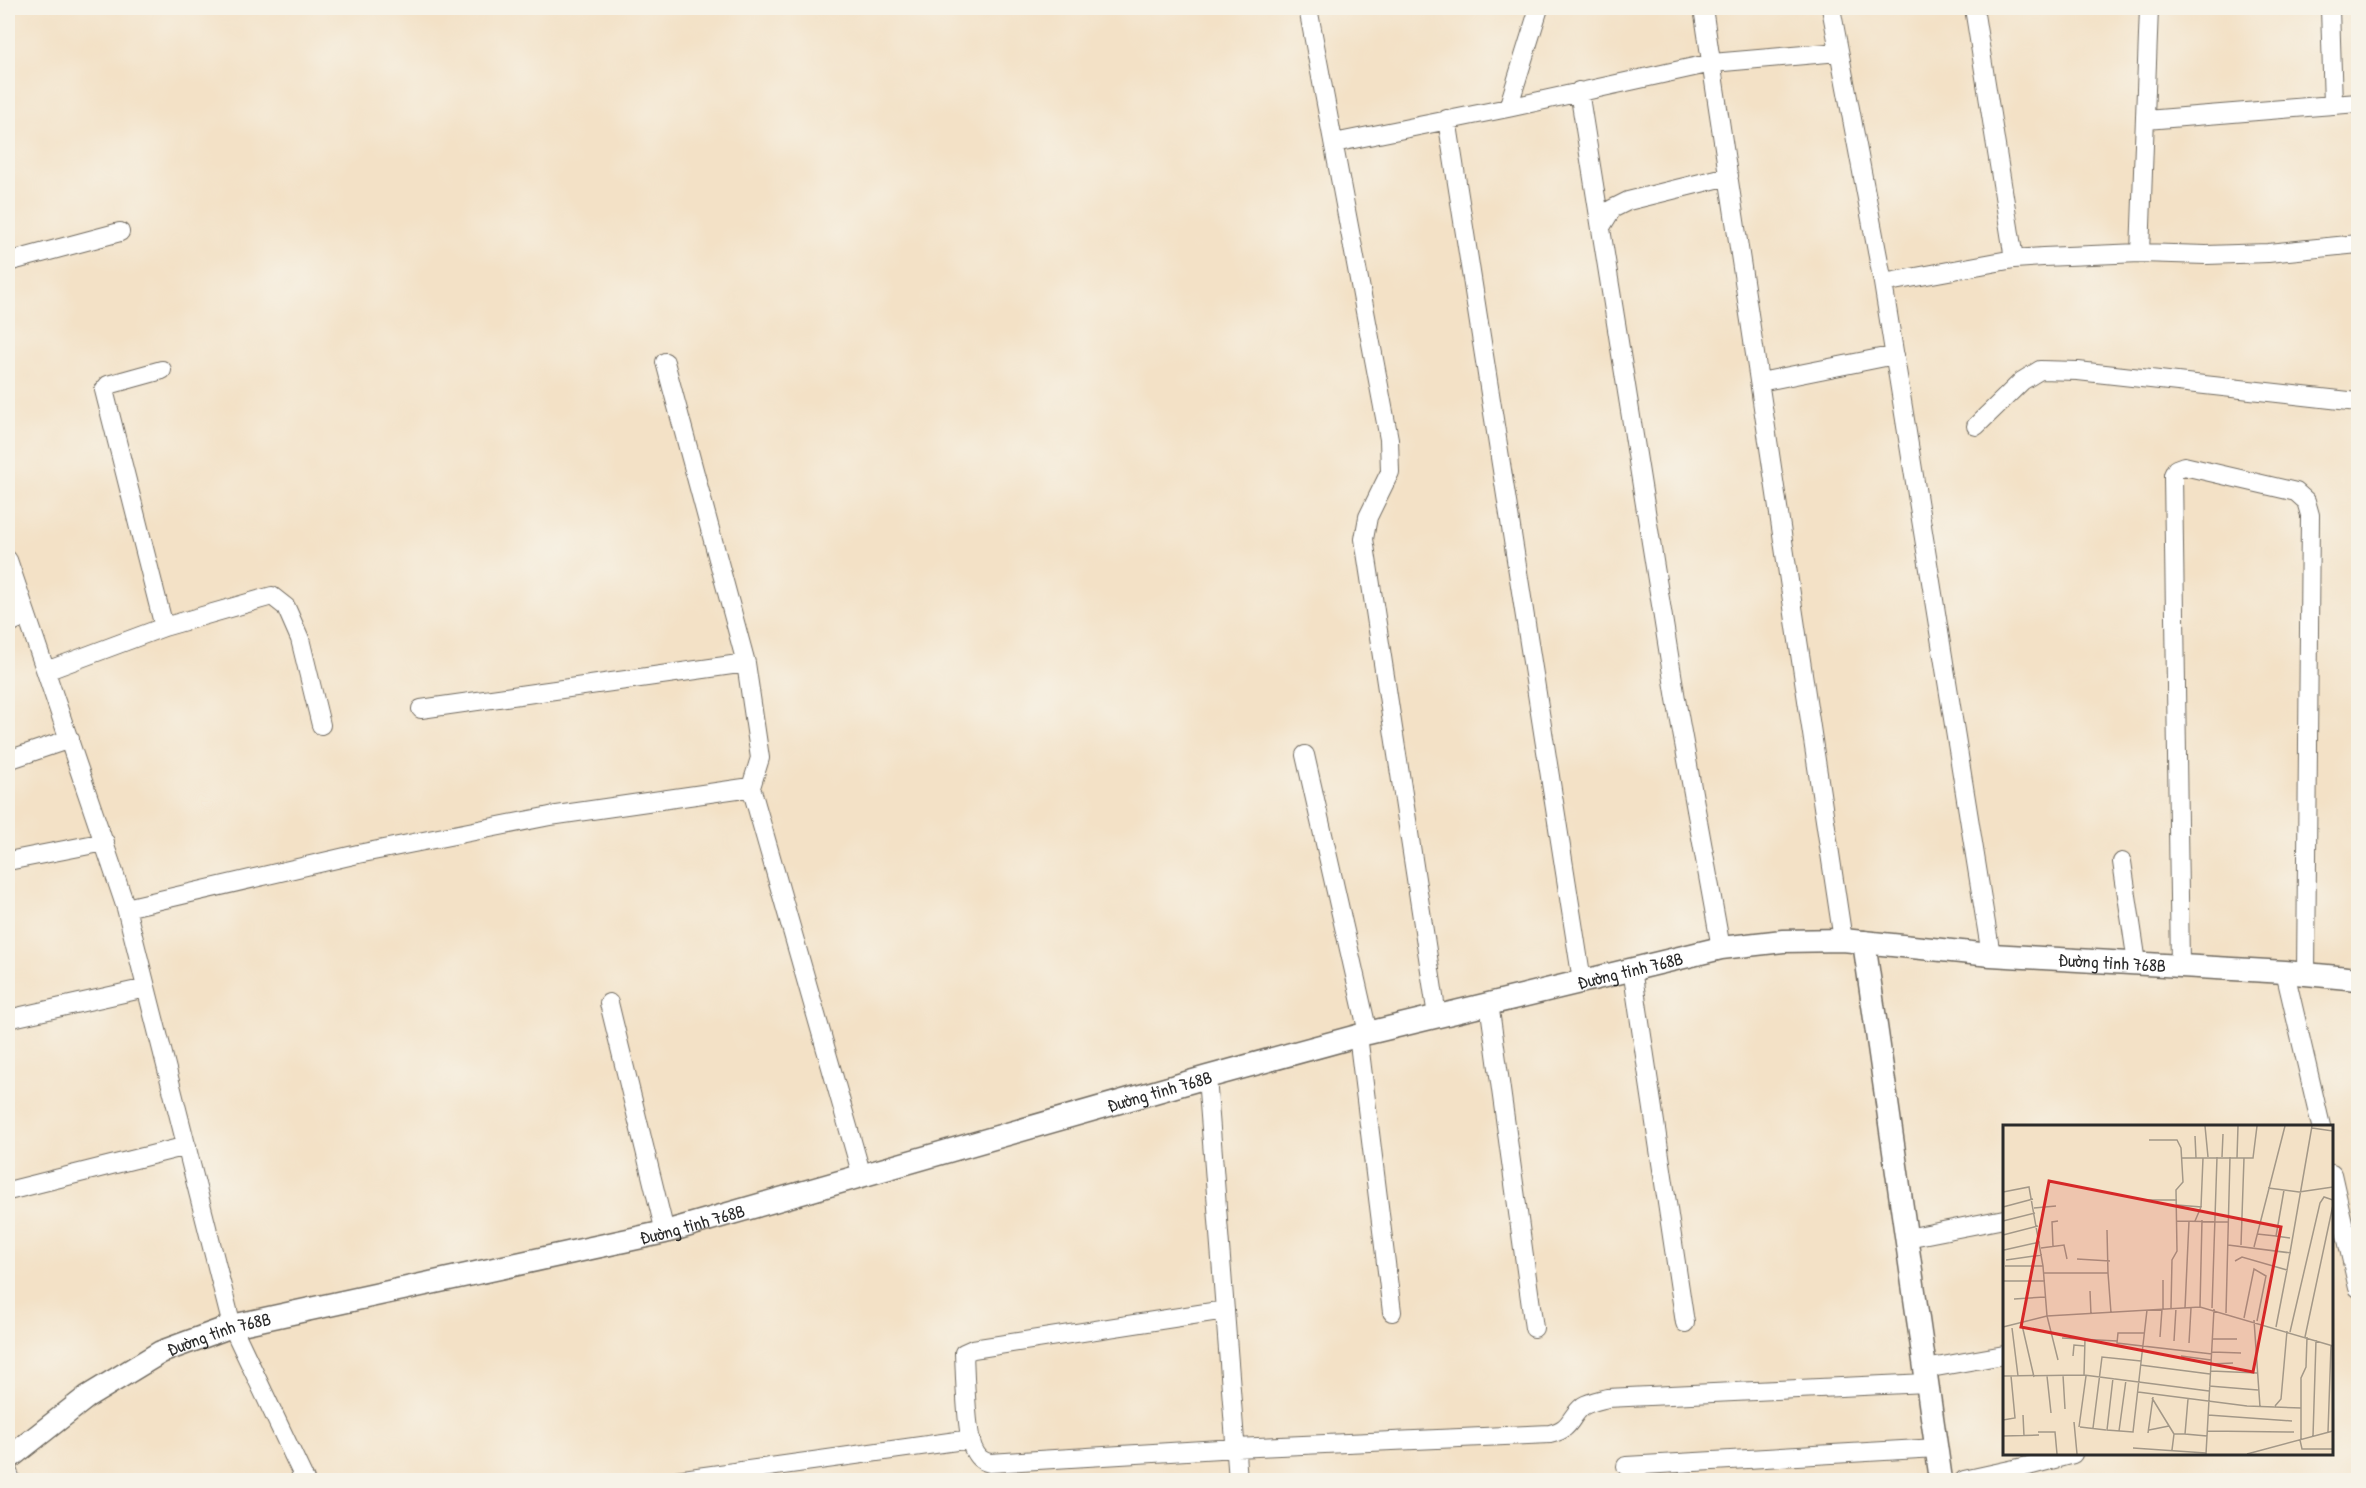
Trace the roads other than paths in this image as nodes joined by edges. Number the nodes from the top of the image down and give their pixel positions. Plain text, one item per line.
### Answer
1 (1308, 8) edge
2 (1539, 8) edge
3 (1702, 8) edge
4 (1831, 8) edge
5 (1974, 8) edge
6 (2149, 8) edge
7 (2330, 8) edge
8 (1839, 52) junction
9 (1712, 63) junction
10 (1580, 91) junction
11 (2358, 103) edge
12 (2333, 105) junction
13 (1508, 108) junction
14 (1447, 119) junction
15 (2146, 120) junction
16 (1334, 142) junction
17 (1729, 176) junction
18 (1601, 227) junction
19 (120, 232) dead end
20 (2358, 244) edge
21 (2140, 253) junction
22 (2014, 259) junction
23 (8, 262) edge
24 (1883, 282) junction
25 (1895, 355) junction
26 (665, 362) dead end
27 (162, 370) dead end
28 (1760, 382) junction
29 (2358, 402) edge
30 (1976, 426) dead end
31 (8, 560) edge
32 (27, 615) junction
33 (8, 624) edge
34 (164, 627) junction
35 (746, 663) junction
36 (46, 671) junction
37 (421, 709) dead end
38 (321, 725) dead end
39 (70, 738) junction
40 (1305, 754) dead end
41 (8, 760) edge
42 (751, 787) junction
43 (105, 842) junction
44 (8, 861) edge
45 (2122, 862) dead end
46 (126, 908) junction
47 (1853, 941) junction
48 (1721, 948) junction
49 (1991, 955) junction
50 (2137, 963) junction
51 (2180, 966) junction
52 (1632, 969) junction
53 (2296, 973) junction
54 (2358, 980) edge
55 (1582, 981) junction
56 (146, 988) junction
57 (609, 1003) dead end
58 (1489, 1004) junction
59 (1437, 1016) junction
60 (8, 1019) edge
61 (1363, 1034) junction
62 (1207, 1077) junction
63 (2320, 1125) edge
64 (187, 1146) junction
65 (862, 1176) junction
66 (2333, 1182) edge
67 (8, 1191) edge
68 (2003, 1219) edge
69 (665, 1232) junction
70 (1907, 1238) junction
71 (2358, 1288) edge
72 (1225, 1310) junction
73 (1392, 1312) dead end
74 (1685, 1323) dead end
75 (232, 1326) junction
76 (1534, 1328) dead end
77 (2003, 1355) edge
78 (1926, 1376) junction
79 (970, 1439) junction
80 (1236, 1448) junction
81 (1937, 1448) junction
82 (2069, 1455) edge
83 (8, 1459) edge
84 (1626, 1466) dead end
85 (8, 1472) edge
86 (11, 1480) edge
87 (305, 1480) edge
88 (676, 1480) edge
89 (1238, 1480) edge
90 (1941, 1480) edge
91 (1964, 1480) edge

1 - 16 street
2 - 13 street
3 - 9 street
4 - 8 street
5 - 22 street
6 - 15 street
7 - 12 street
8 - 9 street
8 - 24 street
9 - 10 street
9 - 17 street
10 - 13 street
10 - 18 street
11 - 12 street
12 - 15 street
13 - 14 street
14 - 16 street
14 - 55 street
15 - 21 street
16 - 59 street
17 - 18 street
17 - 28 street
18 - 48 street
19 - 23 street
20 - 21 street
21 - 22 street
22 - 24 street
24 - 25 street
25 - 28 street
25 - 49 street
26 - 35 street
27 - 34 street
28 - 47 street
29 - 30 street
31 - 32 street
32 - 33 street
32 - 36 street
34 - 36 street
34 - 38 street
35 - 37 street
35 - 42 street
36 - 39 street
39 - 41 street
39 - 43 street
40 - 61 street
42 - 46 street
42 - 65 street
43 - 44 street
43 - 46 street
45 - 50 street
46 - 56 street
47 - 48 street, Đường tỉnh 768B
47 - 49 street, Đường tỉnh 768B
47 - 70 street
48 - 52 street, Đường tỉnh 768B
49 - 50 street, Đường tỉnh 768B
50 - 51 street, Đường tỉnh 768B
51 - 53 street, Đường tỉnh 768B
51 - 53 street
52 - 55 street, Đường tỉnh 768B
52 - 74 street
53 - 54 street, Đường tỉnh 768B
53 - 63 street
55 - 58 street, Đường tỉnh 768B
56 - 60 street
56 - 64 street
57 - 69 street
58 - 59 street, Đường tỉnh 768B
58 - 76 street
59 - 61 street, Đường tỉnh 768B
61 - 62 street, Đường tỉnh 768B
61 - 73 street
62 - 65 street, Đường tỉnh 768B
62 - 72 street
64 - 67 street
64 - 75 street
65 - 69 street, Đường tỉnh 768B
66 - 71 street
68 - 70 street
69 - 75 street, Đường tỉnh 768B
70 - 78 street
72 - 79 street
72 - 80 street
75 - 83 street, Đường tỉnh 768B
75 - 87 street
77 - 78 street
78 - 80 street
78 - 81 street
79 - 80 street
79 - 88 street
80 - 89 street
81 - 84 street
81 - 90 street
82 - 91 street
85 - 86 street

